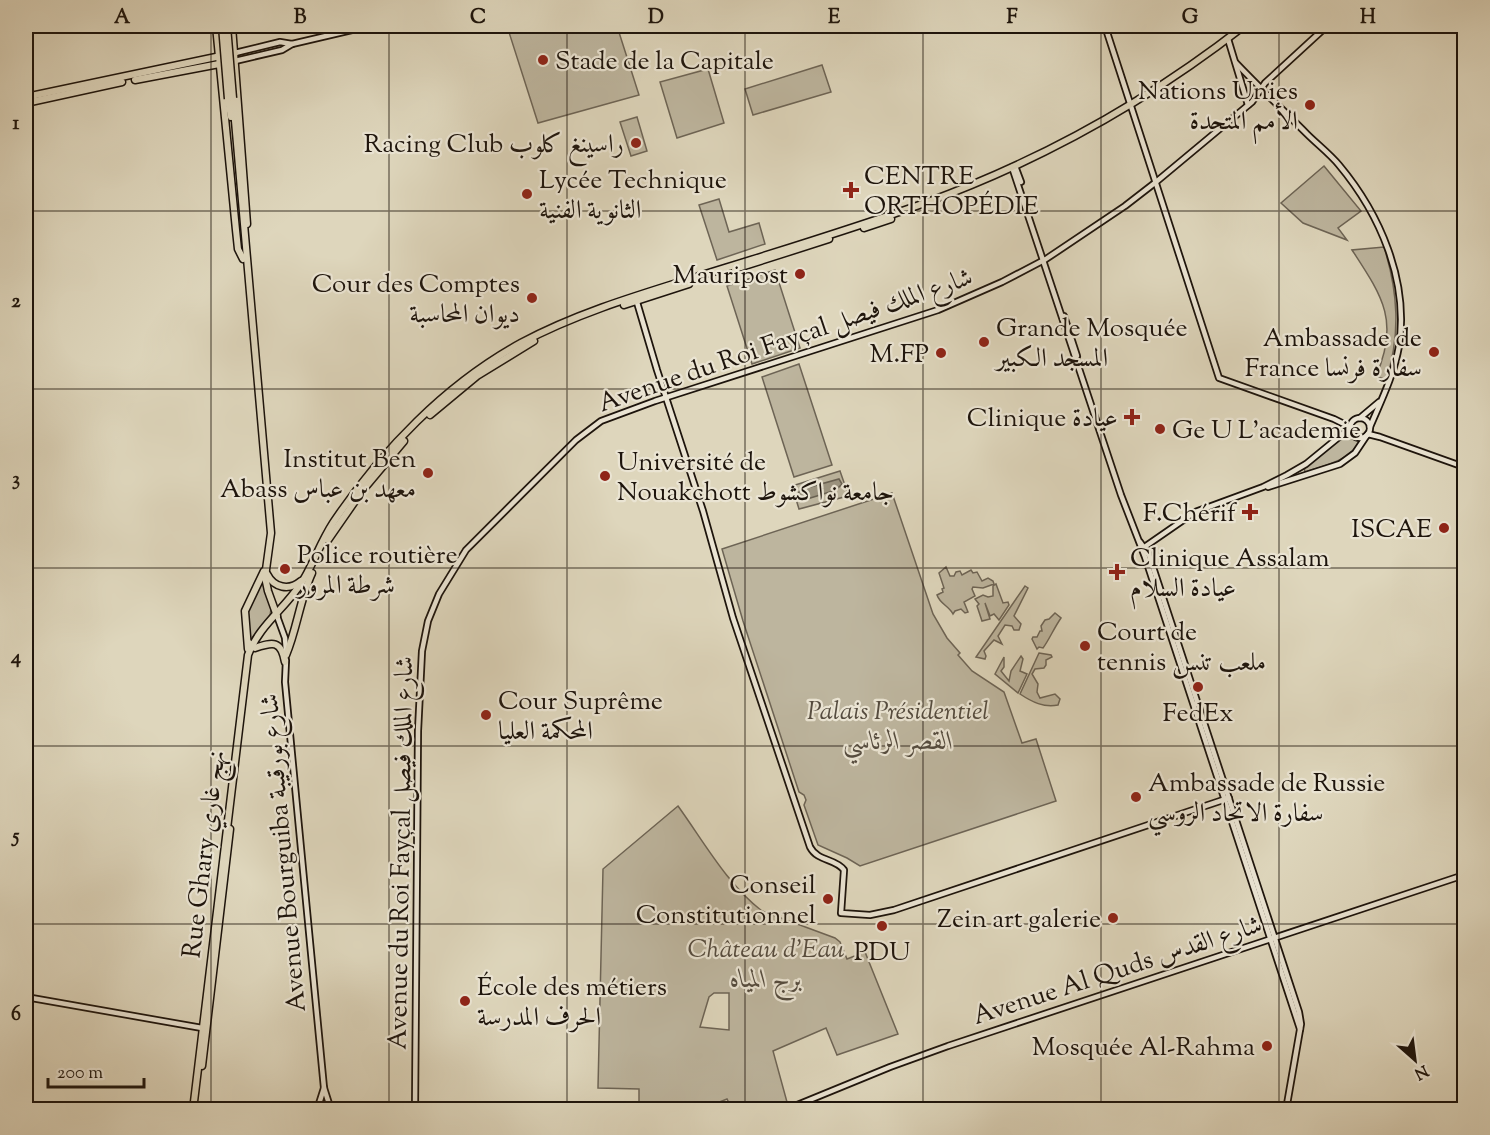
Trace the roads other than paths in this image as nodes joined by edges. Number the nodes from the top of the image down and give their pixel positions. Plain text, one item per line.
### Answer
1 (216, 26) edge
2 (222, 26) edge
3 (227, 26) edge
4 (232, 26) edge
5 (369, 26) edge
6 (1105, 26) edge
7 (1244, 26) edge
8 (1250, 26) edge
9 (1327, 26) edge
10 (1228, 40) junction
11 (292, 44) junction
12 (235, 53) junction
13 (219, 61) junction
14 (235, 61) junction
15 (1236, 63) junction
16 (1261, 90) junction
17 (26, 97) edge
18 (231, 99) junction
19 (26, 103) edge
20 (1248, 105) junction
21 (1131, 106) junction
22 (1014, 168) junction
23 (238, 177) junction
24 (1156, 182) junction
25 (244, 236) junction
26 (243, 259) junction
27 (1045, 260) junction
28 (636, 298) junction
29 (667, 398) junction
30 (1381, 400) junction
31 (1360, 418) junction
32 (1350, 426) junction
33 (1368, 432) junction
34 (1464, 467) edge
35 (1263, 488) junction
36 (1143, 548) junction
37 (267, 557) junction
38 (266, 566) junction
39 (306, 576) junction
40 (305, 588) junction
41 (277, 614) junction
42 (252, 645) junction
43 (286, 659) junction
44 (1227, 799) junction
45 (1464, 875) edge
46 (1273, 938) junction
47 (26, 997) edge
48 (202, 1028) junction
49 (199, 1075) junction
50 (324, 1088) junction
51 (331, 1108) edge
52 (317, 1109) edge
53 (195, 1110) edge
54 (416, 1110) edge
55 (786, 1110) edge
56 (1286, 1110) edge

1 - 13 highway
2 - 18 highway, bridge
3 - 18 highway, bridge
4 - 12 highway
5 - 11 street
6 - 21 street
7 - 10 highway
8 - 10 highway
9 - 16 street, Avenue du Roi Fayçal شارع الملك فيصل
10 - 15 street
10 - 21 highway
11 - 12 street
11 - 14 street
12 - 13 highway
12 - 14 highway
13 - 14 highway
13 - 17 highway
13 - 19 highway
13 - 26 highway
14 - 25 highway
15 - 16 street
15 - 20 street
16 - 20 street, Avenue du Roi Fayçal شارع الملك فيصل
16 - 30 street
18 - 23 highway
20 - 24 street, Avenue du Roi Fayçal شارع الملك فيصل
21 - 22 highway
21 - 24 street
22 - 27 street
22 - 28 highway
23 - 25 highway
23 - 26 highway
24 - 27 street, Avenue du Roi Fayçal شارع الملك فيصل
24 - 32 street
25 - 37 highway
26 - 37 highway
27 - 29 street, Avenue du Roi Fayçal شارع الملك فيصل
27 - 36 street
28 - 29 street
28 - 39 highway
28 - 40 highway
29 - 44 street
29 - 54 street, Avenue du Roi Fayçal شارع الملك فيصل
30 - 31 street
30 - 33 street
31 - 32 street
31 - 33 street
32 - 33 street
32 - 35 street
33 - 34 street
33 - 35 street
35 - 36 street
36 - 44 street
37 - 38 highway
38 - 39 highway
38 - 41 highway
38 - 42 highway
39 - 41 highway
40 - 41 highway
40 - 43 highway
41 - 42 highway, Rue Ghary نهج غاري
41 - 43 street, Avenue Bourguiba شارع بورقيبة
42 - 43 highway
42 - 48 highway, Rue Ghary نهج غاري
42 - 49 highway, Rue Ghary نهج غاري
43 - 50 street, Avenue Bourguiba شارع بورقيبة
44 - 46 street
45 - 46 street, Avenue Al Quds شارع القدس
46 - 55 street, Avenue Al Quds شارع القدس
46 - 56 street
47 - 48 street
48 - 49 highway, Rue Ghary نهج غاري
49 - 53 highway, Rue Ghary نهج غاري
50 - 51 street, Avenue Bourguiba شارع بورقيبة
50 - 52 street, Avenue Bourguiba شارع بورقيبة
51 - 52 street

